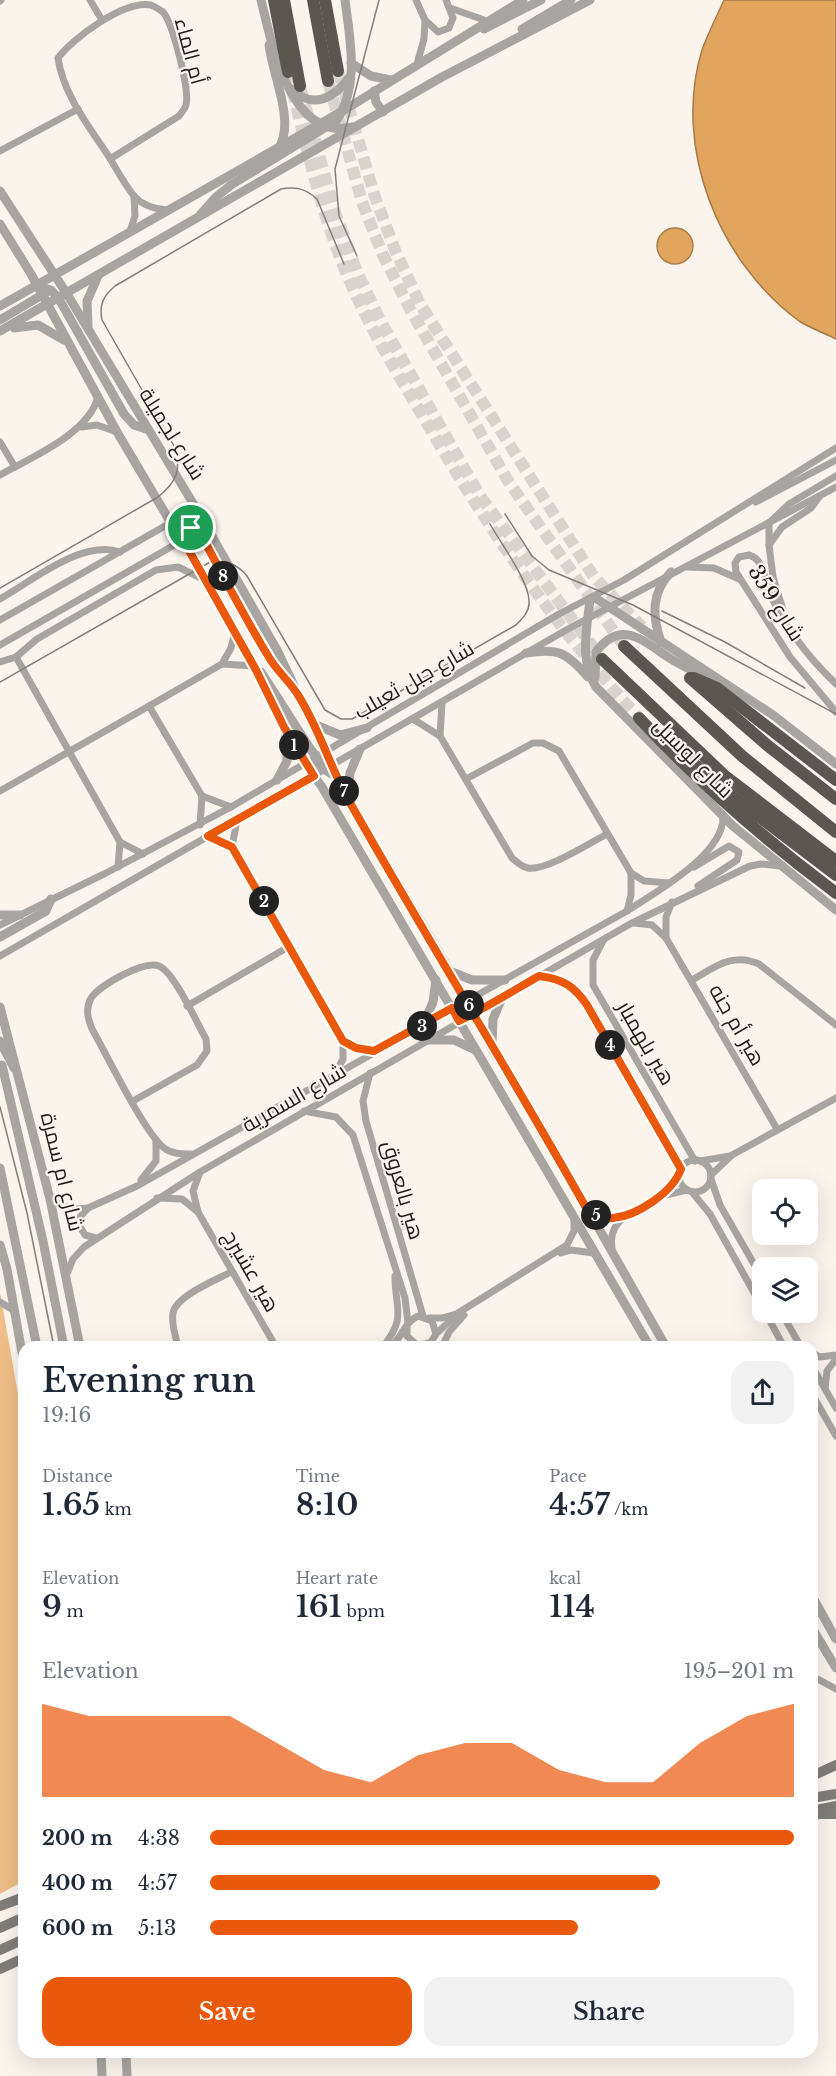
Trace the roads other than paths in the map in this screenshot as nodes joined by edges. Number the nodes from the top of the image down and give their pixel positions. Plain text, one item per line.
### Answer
1 (90, 0) edge
2 (261, 0) edge
3 (274, 0) edge
4 (284, 0) edge
5 (313, 0) edge
6 (325, 0) edge
7 (333, 0) edge
8 (345, 0) edge
9 (416, 0) edge
10 (446, 0) edge
11 (523, 0) edge
12 (541, 0) edge
13 (571, 0) edge
14 (590, 0) edge
15 (450, 8) junction
16 (102, 20) junction
17 (425, 20) junction
18 (487, 21) junction
19 (329, 23) junction
20 (267, 25) junction
21 (437, 54) junction
22 (351, 63) junction
23 (417, 64) junction
24 (338, 71) tunnel mouth
25 (351, 76) junction
26 (442, 77) junction
27 (287, 79) junction
28 (391, 80) junction
29 (328, 81) tunnel mouth
30 (300, 86) tunnel mouth
31 (374, 92) junction
32 (78, 109) junction
33 (341, 112) junction
34 (383, 112) junction
35 (317, 124) junction
36 (361, 124) junction
37 (327, 128) junction
38 (281, 144) junction
39 (2, 150) edge
40 (0, 158) edge
41 (110, 159) junction
42 (0, 190) edge
43 (134, 196) junction
44 (171, 211) junction
45 (198, 219) junction
46 (0, 224) edge
47 (128, 235) junction
48 (46, 266) junction
49 (31, 274) junction
50 (99, 276) junction
51 (55, 277) junction
52 (37, 286) junction
53 (63, 296) junction
54 (47, 297) junction
55 (0, 306) edge
56 (0, 320) edge
57 (88, 331) junction
58 (0, 332) edge
59 (67, 341) junction
60 (98, 397) junction
61 (82, 427) junction
62 (146, 429) junction
63 (117, 432) junction
64 (0, 442) edge
65 (836, 448) edge
66 (836, 460) edge
67 (15, 467) junction
68 (0, 475) edge
69 (836, 476) edge
70 (836, 487) edge
71 (820, 495) junction
72 (194, 505) junction
73 (172, 522) junction
74 (769, 523) junction
75 (191, 528) junction
76 (698, 534) junction
77 (183, 540) junction
78 (769, 545) junction
79 (120, 552) junction
80 (681, 567) junction
81 (671, 572) junction
82 (206, 580) junction
83 (744, 582) junction
84 (592, 598) junction
85 (0, 600) edge
86 (610, 608) junction
87 (588, 618) junction
88 (0, 620) edge
89 (787, 621) junction
90 (235, 631) junction
91 (661, 642) junction
92 (0, 645) edge
93 (624, 646) tunnel mouth
94 (526, 653) junction
95 (16, 657) junction
96 (602, 659) tunnel mouth
97 (0, 662) edge
98 (222, 663) junction
99 (255, 668) junction
100 (836, 684) edge
101 (596, 687) junction
102 (737, 692) junction
103 (297, 694) junction
104 (442, 703) junction
105 (149, 706) junction
106 (836, 712) edge
107 (413, 719) junction
108 (314, 724) junction
109 (284, 727) junction
110 (367, 728) junction
111 (440, 736) junction
112 (360, 749) junction
113 (327, 751) junction
114 (68, 753) junction
115 (316, 757) junction
116 (305, 764) junction
117 (836, 764) edge
118 (329, 767) junction
119 (314, 776) junction
120 (466, 779) junction
121 (277, 780) junction
122 (836, 780) edge
123 (0, 791) edge
124 (202, 796) junction
125 (348, 799) junction
126 (836, 799) edge
127 (231, 807) junction
128 (723, 816) junction
129 (237, 820) junction
130 (200, 825) junction
131 (836, 832) edge
132 (607, 834) junction
133 (208, 836) junction
134 (120, 842) junction
135 (232, 847) junction
136 (143, 854) junction
137 (836, 861) edge
138 (780, 866) junction
139 (118, 867) junction
140 (631, 873) junction
141 (836, 875) edge
142 (669, 883) junction
143 (836, 893) edge
144 (51, 899) junction
145 (672, 902) junction
146 (836, 910) edge
147 (627, 911) junction
148 (0, 915) edge
149 (20, 915) junction
150 (630, 924) junction
151 (0, 925) edge
152 (0, 937) edge
153 (666, 938) junction
154 (604, 939) junction
155 (290, 946) junction
156 (0, 956) edge
157 (450, 971) junction
158 (539, 976) junction
159 (436, 980) junction
160 (505, 980) junction
161 (692, 980) junction
162 (502, 998) junction
163 (467, 1000) junction
164 (187, 1006) junction
165 (0, 1007) edge
166 (452, 1008) junction
167 (474, 1014) junction
168 (459, 1021) junction
169 (423, 1025) junction
170 (836, 1025) edge
171 (424, 1040) junction
172 (0, 1041) edge
173 (343, 1041) junction
174 (492, 1049) junction
175 (475, 1050) junction
176 (374, 1051) junction
177 (2, 1065) dead end
178 (336, 1072) junction
179 (370, 1073) junction
180 (21, 1080) junction
181 (835, 1100) edge
182 (133, 1101) junction
183 (304, 1111) junction
184 (777, 1129) junction
185 (156, 1140) junction
186 (192, 1154) junction
187 (732, 1155) junction
188 (697, 1161) junction
189 (0, 1168) edge
190 (680, 1171) junction
191 (200, 1172) junction
192 (711, 1177) junction
193 (137, 1186) junction
194 (690, 1191) junction
195 (658, 1197) junction
196 (157, 1198) junction
197 (50, 1199) junction
198 (88, 1208) junction
199 (198, 1212) junction
200 (589, 1213) junction
201 (624, 1216) junction
202 (574, 1220) junction
203 (96, 1238) junction
204 (0, 1245) edge
205 (593, 1253) junction
206 (553, 1256) junction
207 (613, 1256) junction
208 (752, 1261) edge
209 (396, 1271) junction
210 (231, 1272) junction
211 (67, 1274) junction
212 (752, 1289) edge
213 (0, 1302) edge
214 (477, 1302) junction
215 (13, 1310) junction
216 (458, 1313) junction
217 (426, 1317) junction
218 (771, 1323) edge
219 (787, 1323) edge
220 (407, 1325) junction
221 (435, 1336) junction
222 (19, 1341) edge
223 (36, 1341) edge
224 (63, 1341) edge
225 (80, 1341) edge
226 (177, 1341) edge
227 (272, 1341) edge
228 (387, 1341) edge
229 (395, 1341) edge
230 (410, 1341) edge
231 (431, 1341) edge
232 (434, 1341) edge
233 (445, 1341) edge
234 (646, 1341) edge
235 (663, 1341) edge
236 (781, 1341) edge
237 (798, 1341) edge
238 (818, 1356) edge
239 (836, 1357) edge
240 (818, 1377) edge
241 (825, 1390) junction
242 (818, 1404) edge
243 (836, 1408) edge
244 (836, 1436) edge
245 (818, 1605) edge
246 (832, 1626) edge
247 (818, 1638) edge
248 (836, 1639) edge
249 (836, 1668) edge
250 (818, 1679) edge
251 (836, 1689) edge
252 (836, 1765) edge
253 (818, 1774) edge
254 (836, 1774) edge
255 (818, 1776) edge
256 (836, 1794) edge
257 (818, 1797) edge
258 (836, 1806) edge
259 (818, 1810) edge
260 (818, 1812) edge
261 (836, 1814) edge
262 (18, 1899) edge
263 (0, 1906) edge
264 (18, 1920) edge
265 (0, 1928) edge
266 (18, 1942) edge
267 (0, 1950) edge
268 (18, 1961) edge
269 (0, 1969) edge
270 (101, 2058) edge
271 (126, 2058) edge
272 (102, 2076) edge
273 (127, 2076) edge

1 - 16 street
2 - 20 street
3 - 27 highway
4 - 30 highway
5 - 29 highway
6 - 19 highway
7 - 19 highway
8 - 22 street
9 - 17 street
10 - 15 street
11 - 18 street
12 - 21 street
13 - 26 street
14 - 26 street
15 - 17 street
15 - 18 street
16 - 32 street, أم الماء
16 - 41 street, أم الماء
17 - 23 street
18 - 21 street
19 - 24 highway
20 - 27 street
20 - 38 street
21 - 23 street
22 - 25 street
22 - 28 street
23 - 28 street
25 - 27 street
25 - 33 street
26 - 34 street
27 - 35 street
28 - 31 street
31 - 33 street
31 - 34 street
32 - 39 street
32 - 41 street, أم الماء
33 - 35 street
33 - 37 street
34 - 36 street
35 - 37 street
35 - 38 street
36 - 37 street
36 - 45 street
37 - 45 street
38 - 44 street
39 - 40 street
41 - 43 street, أم الماء
42 - 48 street
43 - 44 street
43 - 47 street
44 - 47 street
45 - 50 street
46 - 49 street
47 - 51 street
48 - 49 street
48 - 51 street
49 - 52 street
50 - 53 street
50 - 57 street
51 - 52 street
51 - 53 street
51 - 54 street
52 - 54 street
52 - 55 street
53 - 54 street
53 - 57 street, شارع لجميلة
53 - 62 street
54 - 56 street
54 - 58 street
54 - 59 street
57 - 62 street, شارع لجميلة
58 - 59 street
59 - 60 street
60 - 61 street
60 - 63 street
61 - 63 street
61 - 67 street
62 - 72 street, شارع لجميلة
63 - 73 street
64 - 67 street
65 - 76 street, شارع جبل ثعيلب
66 - 76 street
67 - 68 street
69 - 74 street
70 - 71 street, شارع جبل ثعيلب
71 - 74 street, شارع جبل ثعيلب
71 - 78 street
72 - 75 street
72 - 103 street, شارع لجميلة
73 - 75 street
73 - 77 street
73 - 79 street
74 - 78 street
74 - 80 street, شارع جبل ثعيلب
75 - 77 street
75 - 103 street
76 - 84 street, شارع جبل ثعيلب
77 - 82 street
77 - 92 street
78 - 89 street
79 - 85 street
79 - 88 street
80 - 81 street, شارع جبل ثعيلب
80 - 83 street
81 - 86 street, شارع جبل ثعيلب
81 - 91 street
82 - 90 street
82 - 95 street
83 - 89 street, شارع 359
83 - 106 street, شارع 359
84 - 86 street
84 - 87 street, شارع لوسيل
84 - 110 street, شارع جبل ثعيلب
86 - 87 street, شارع جبل ثعيلب
86 - 91 street
87 - 94 street, شارع جبل ثعيلب
87 - 101 street, شارع لوسيل
89 - 100 street, شارع 359
90 - 98 street
90 - 99 street
91 - 102 street
93 - 131 highway, شارع لوسيل
94 - 101 street
94 - 104 street, شارع جبل ثعيلب
95 - 97 street
95 - 114 street
96 - 137 highway, شارع لوسيل
98 - 99 street
98 - 105 street
99 - 109 street
99 - 115 street
101 - 102 street
101 - 128 street, شارع لوسيل
102 - 117 street
103 - 108 street, شارع لجميلة
104 - 107 street, شارع جبل ثعيلب
104 - 111 street
105 - 114 street
105 - 124 street
107 - 111 street
107 - 112 street, شارع جبل ثعيلب
108 - 110 street
108 - 113 street, شارع لجميلة
109 - 116 street
109 - 121 street
110 - 113 street, شارع جبل ثعيلب
111 - 120 street
112 - 118 street, شارع جبل ثعيلب
112 - 125 street
113 - 115 street, شارع جبل ثعيلب
113 - 118 street, شارع لجميلة
114 - 123 street
114 - 134 street
115 - 116 street, شارع جبل ثعيلب
115 - 118 street
116 - 118 street
116 - 119 street
116 - 121 street, شارع جبل ثعيلب
118 - 119 street, شارع جبل ثعيلب
118 - 125 street, شارع لجميلة
119 - 129 street, شارع جبل ثعيلب
119 - 159 street
120 - 132 street
120 - 132 street
121 - 127 street, شارع جبل ثعيلب
122 - 126 highway
124 - 127 street
124 - 130 street
125 - 157 street, شارع لجميلة
127 - 130 street, شارع جبل ثعيلب
128 - 138 street, شارع لوسيل
128 - 142 street, شارع السمرية
129 - 133 street, شارع جبل ثعيلب
129 - 135 street
130 - 136 street, شارع جبل ثعيلب
132 - 140 street
133 - 135 street
133 - 156 street, شارع جبل ثعيلب
134 - 136 street
134 - 139 street
135 - 155 street
136 - 139 street, شارع جبل ثعيلب
138 - 145 street, شارع السمرية
138 - 146 street, شارع لوسيل
139 - 144 street, شارع جبل ثعيلب
140 - 142 street
140 - 147 street
141 - 143 highway
142 - 145 street
142 - 147 street, شارع السمرية
144 - 149 street, شارع جبل ثعيلب
144 - 152 street
145 - 150 street, شارع السمرية
145 - 153 street
147 - 160 street, شارع السمرية
148 - 149 street
149 - 151 street, شارع جبل ثعيلب
150 - 153 street, هير أم جنه
150 - 154 street, شارع السمرية
153 - 161 street, هير أم جنه
154 - 158 street, شارع السمرية
154 - 188 street, هير بلهمبار
155 - 164 street
155 - 173 street
157 - 160 street
157 - 163 street, شارع لجميلة
158 - 162 street, شارع السمرية
158 - 190 street, هير بلهمبار
159 - 166 street
159 - 169 street
160 - 163 street, شارع السمرية
161 - 170 street
161 - 184 street, هير أم جنه
162 - 167 street, شارع السمرية
162 - 174 street
163 - 166 street, شارع السمرية
163 - 167 street, شارع لجميلة
164 - 182 street
164 - 182 street
165 - 180 street, شارع ام سمرة
166 - 168 street
166 - 169 street, شارع السمرية
167 - 168 street, شارع السمرية
167 - 174 street, شارع لجميلة
168 - 171 street, شارع السمرية
168 - 175 street
169 - 176 street, شارع السمرية
171 - 175 street
171 - 179 street, شارع السمرية
172 - 180 street
173 - 176 street
173 - 178 street
174 - 200 street, شارع لجميلة
175 - 202 street
176 - 178 street, شارع السمرية
177 - 224 street, شارع ام سمرة
178 - 186 street, شارع السمرية
179 - 183 street, شارع السمرية
179 - 217 street, هير بالعروق
180 - 197 street, شارع ام سمرة
181 - 184 street
182 - 185 street
183 - 191 street, شارع السمرية
183 - 209 street, هير بالعروق
184 - 187 street
185 - 186 street
185 - 193 street
186 - 193 street, شارع السمرية
187 - 188 street
187 - 192 street
188 - 190 street
188 - 192 street
189 - 223 street
190 - 194 street
190 - 195 street
191 - 196 street, شارع السمرية
191 - 199 street, هير عشيرج
192 - 194 street
192 - 208 street
193 - 198 street, شارع السمرية
194 - 195 street
194 - 212 street
195 - 201 street
196 - 199 street
196 - 203 street, شارع السمرية
197 - 198 street
197 - 211 street, شارع ام سمرة
198 - 203 street
199 - 210 street, هير عشيرج
200 - 201 street
200 - 207 street, شارع لجميلة
201 - 207 street
202 - 205 street
202 - 206 street
203 - 211 street, شارع السمرية
204 - 215 street
205 - 206 street
205 - 234 street
206 - 214 street
207 - 235 street, شارع لجميلة
209 - 220 street, هير بالعروق
209 - 228 street, هير بالعروق
210 - 226 street
210 - 227 street, هير عشيرج
211 - 225 street, شارع ام سمرة
213 - 215 street
214 - 216 street
214 - 233 street
215 - 222 street
216 - 217 street
216 - 221 street
217 - 220 street
217 - 221 street
218 - 236 street
219 - 237 street
220 - 229 street
220 - 230 street
221 - 231 street
221 - 232 street
238 - 239 street
239 - 241 street
240 - 241 street
241 - 243 street
242 - 244 street
245 - 246 street
246 - 248 street
247 - 249 street
250 - 251 street
252 - 253 main road
254 - 255 main road
256 - 257 main road
258 - 259 main road
260 - 261 main road
262 - 263 main road
264 - 265 main road
266 - 267 main road
268 - 269 main road
270 - 272 street
271 - 273 street

